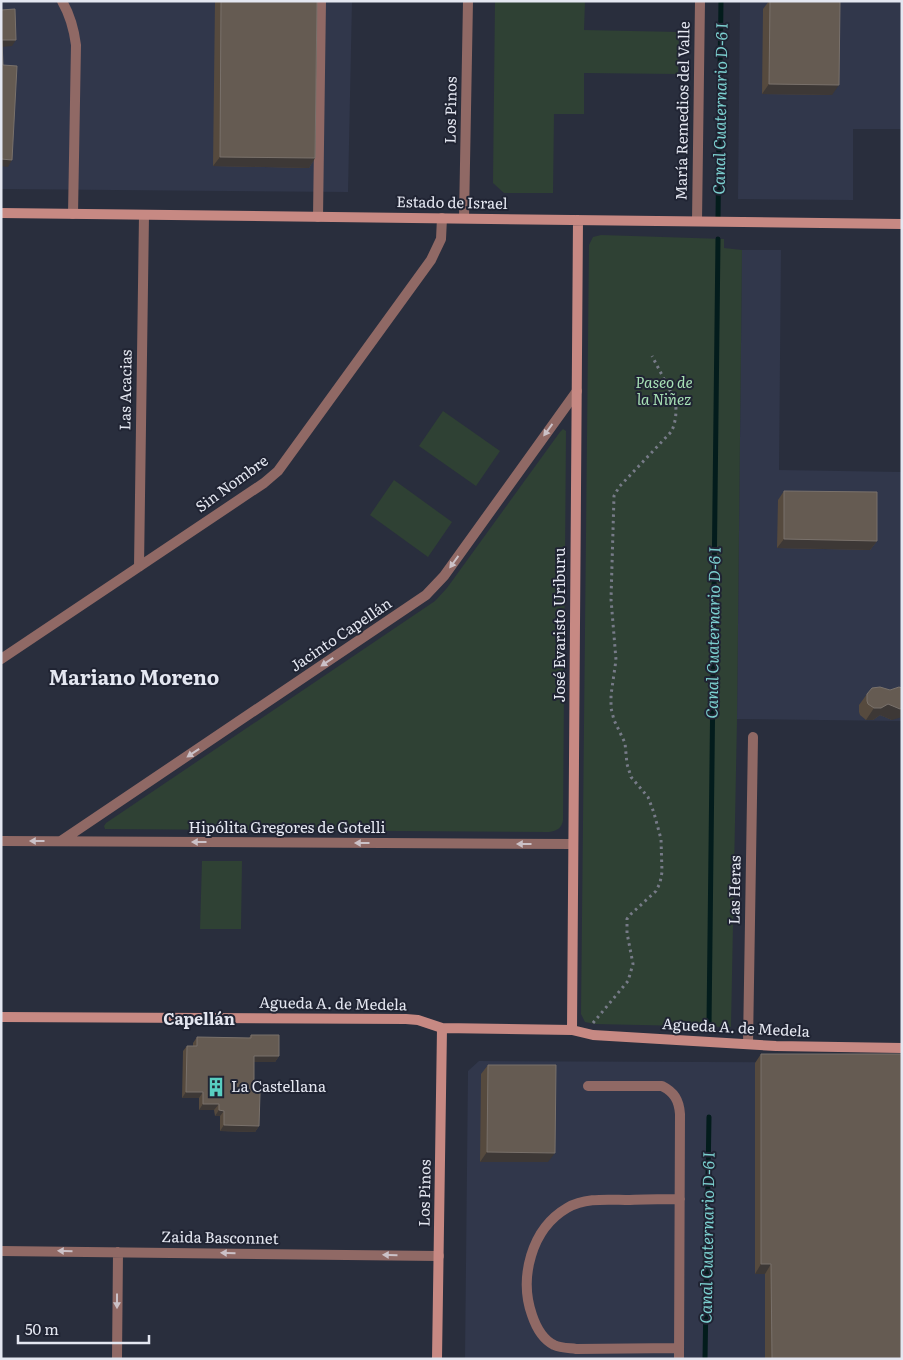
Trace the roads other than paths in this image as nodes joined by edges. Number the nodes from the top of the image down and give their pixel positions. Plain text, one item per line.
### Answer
1 (62, 1) edge
2 (321, 1) edge
3 (468, 1) edge
4 (700, 1) edge
5 (1, 213) edge
6 (73, 214) junction
7 (144, 214) junction
8 (318, 217) junction
9 (442, 218) junction
10 (464, 218) junction
11 (578, 220) junction
12 (697, 221) junction
13 (902, 224) edge
14 (577, 391) junction
15 (139, 567) junction
16 (1, 659) edge
17 (753, 736) dead end
18 (1, 841) edge
19 (61, 841) junction
20 (573, 844) junction
21 (1, 1017) edge
22 (442, 1028) junction
23 (572, 1030) junction
24 (748, 1044) junction
25 (902, 1048) edge
26 (588, 1086) dead end
27 (680, 1199) junction
28 (1, 1251) edge
29 (118, 1252) junction
30 (439, 1256) junction
31 (679, 1354) edge
32 (117, 1359) edge
33 (438, 1359) edge

1 - 6 street
2 - 8 street
3 - 10 street, Los Pinos
4 - 12 street, María Remedios del Valle
5 - 6 street, Estado de Israel
6 - 7 street, Estado de Israel
7 - 8 street, Estado de Israel
7 - 15 street, Las Acacias
8 - 9 street, Estado de Israel
9 - 10 street, Estado de Israel
9 - 15 street, Sin Nombre
10 - 11 street, Estado de Israel
11 - 12 street, Estado de Israel
11 - 14 street, José Evaristo Uriburu
12 - 13 street, Estado de Israel
14 -> 19 street, Jacinto Capellán
14 - 20 street, José Evaristo Uriburu
15 - 16 street, Sin Nombre
17 - 24 street, Las Heras
19 -> 18 street, Hipólita Gregores de Gotelli
20 -> 19 street, Hipólita Gregores de Gotelli
20 - 23 street, José Evaristo Uriburu
21 - 22 street, Agueda A. de Medela
22 - 23 street, Agueda A. de Medela
22 - 30 street, Los Pinos
23 - 24 street, Agueda A. de Medela
24 - 25 street, Agueda A. de Medela
26 - 27 street
27 - 31 street
27 - 31 street
29 -> 28 street, Zaida Basconnet
30 -> 29 street, Zaida Basconnet
29 -> 32 street
30 - 33 street, Los Pinos

